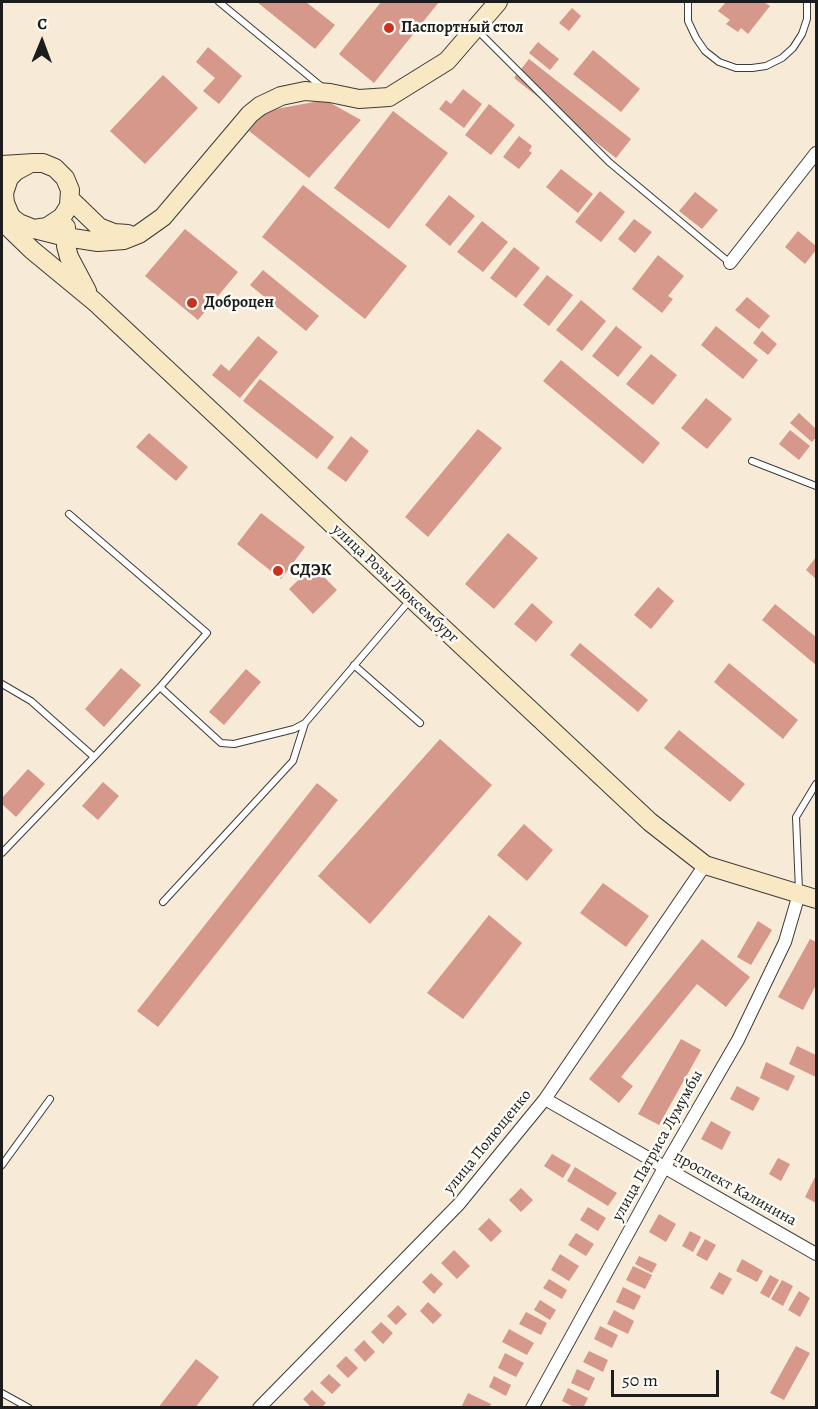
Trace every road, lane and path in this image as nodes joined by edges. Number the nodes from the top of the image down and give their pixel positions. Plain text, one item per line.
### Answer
1 (219, 2) edge
2 (498, 2) edge
3 (688, 2) edge
4 (807, 2) edge
5 (476, 29) junction
6 (330, 93) junction
7 (816, 153) edge
8 (5, 174) edge
9 (69, 203) junction
10 (5, 217) edge
11 (17, 232) edge
12 (139, 234) junction
13 (66, 237) junction
14 (730, 263) joint
15 (95, 303) junction
16 (752, 461) dead end
17 (816, 486) edge
18 (69, 514) dead end
19 (411, 599) junction
20 (354, 665) junction
21 (2, 684) edge
22 (160, 687) junction
23 (305, 723) junction
24 (420, 723) dead end
25 (94, 757) junction
26 (816, 784) edge
27 (2, 853) edge
28 (705, 865) junction
29 (808, 896) edge
30 (163, 902) dead end
31 (50, 1099) dead end
32 (545, 1099) junction
33 (2, 1165) edge
34 (664, 1168) junction
35 (816, 1254) edge
36 (2, 1393) edge
37 (29, 1407) edge
38 (259, 1407) edge
39 (532, 1407) edge

1 - 6 lane
2 - 5 main road
3 - 4 lane
5 - 6 main road
5 - 14 lane
6 - 12 main road
7 - 14 street
8 - 9 main road
8 - 10 main road
9 - 11 main road
9 - 12 main road
9 - 13 main road
10 - 11 main road
11 - 13 main road
11 - 15 main road, улица Розы Люксембург
12 - 13 main road
13 - 15 main road
15 - 19 main road, улица Розы Люксембург
16 - 17 lane
18 - 22 lane
19 - 20 lane
19 - 28 main road, улица Розы Люксембург
20 - 23 lane
20 - 24 lane
21 - 25 lane
22 - 23 lane
22 - 25 lane
23 - 30 lane
25 - 27 lane
26 - 29 lane
28 - 29 main road, улица Розы Люксембург
28 - 32 street, улица Полющенко
29 - 34 street, улица Патриса Лумумбы
31 - 33 lane
32 - 34 street, проспект Калинина
32 - 38 street, улица Полющенко
34 - 35 street, проспект Калинина
34 - 39 street, улица Патриса Лумумбы
36 - 37 lane

